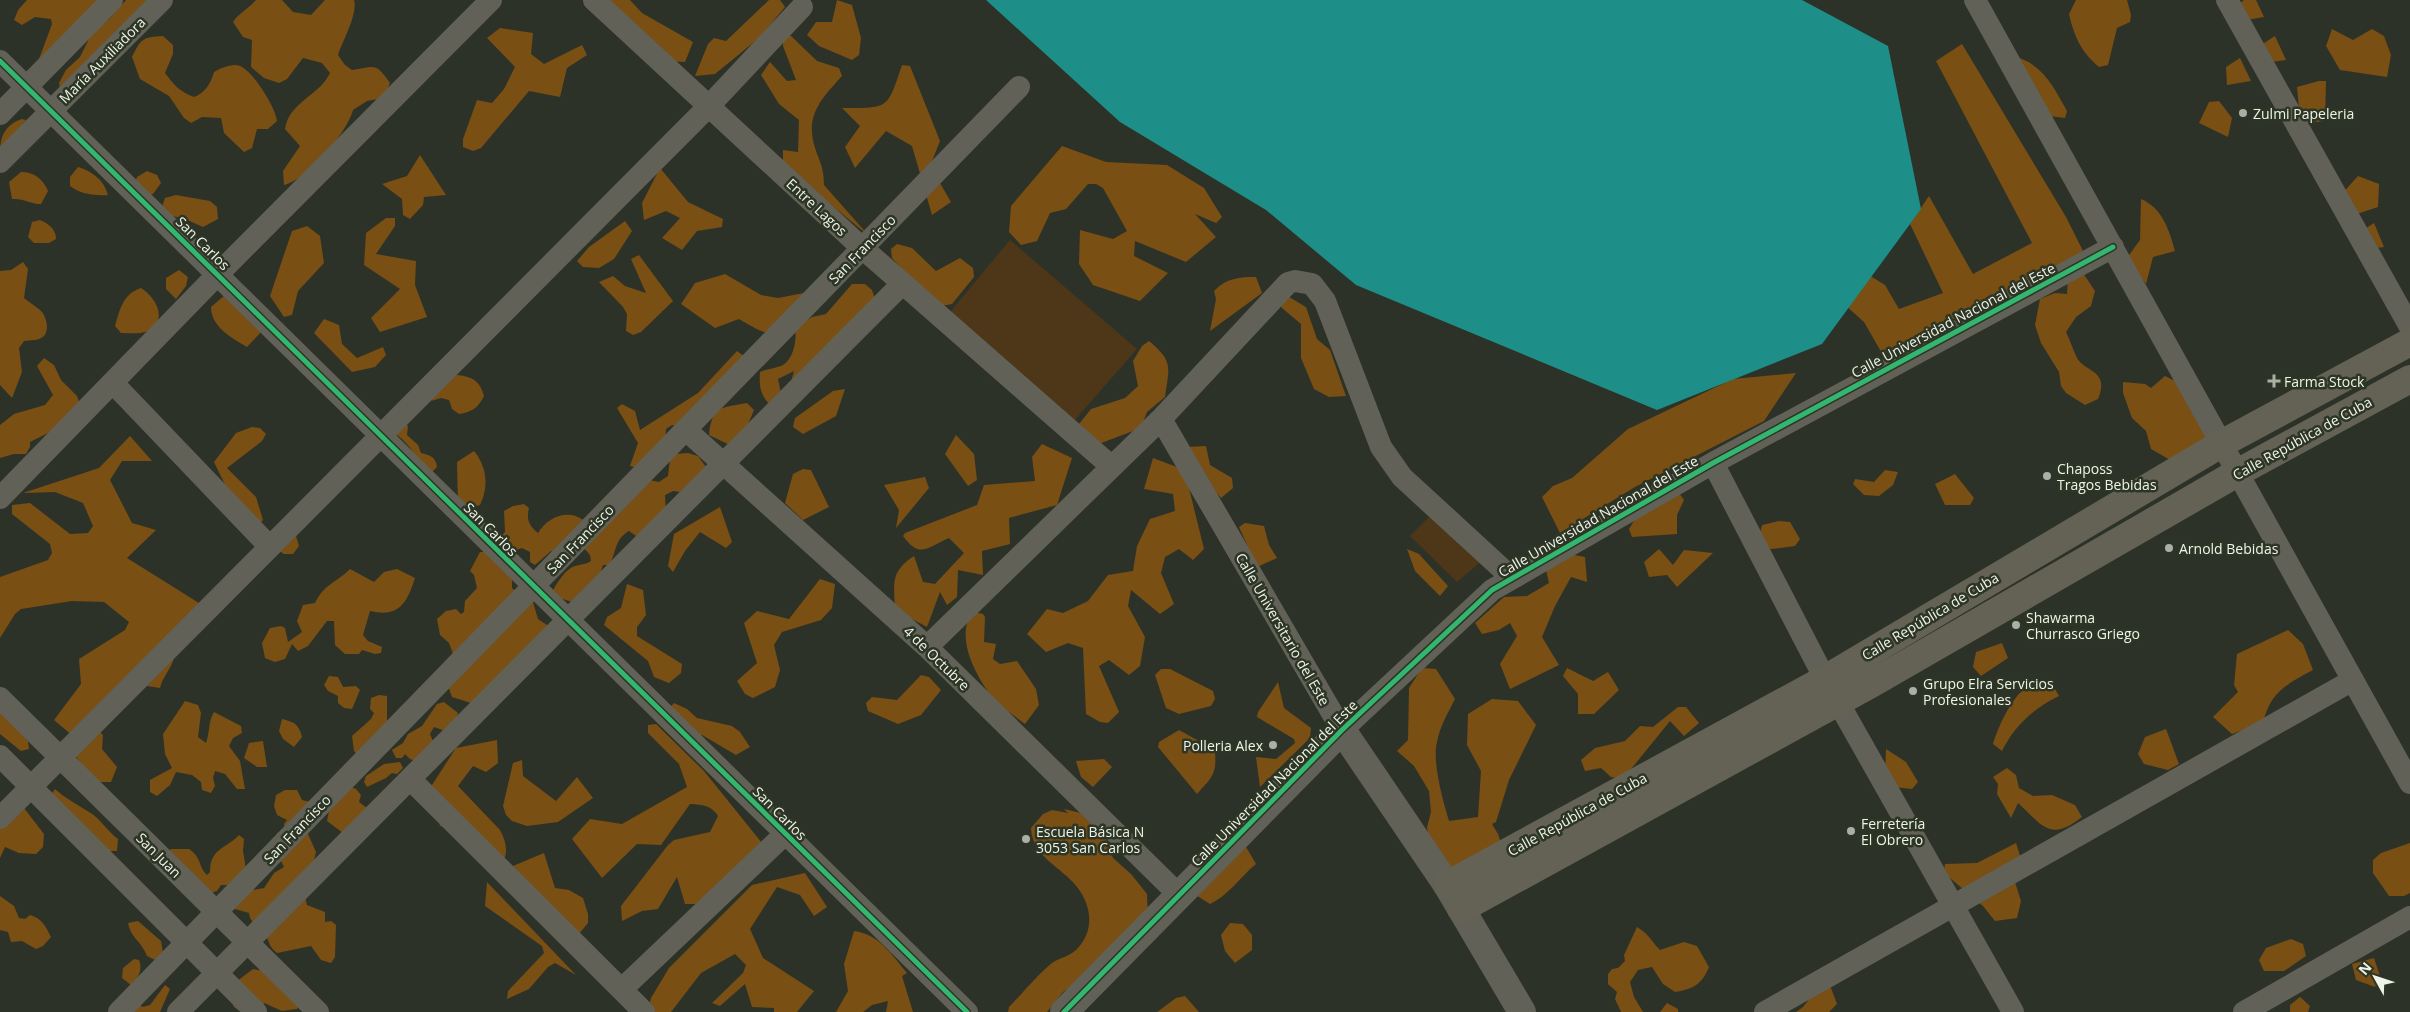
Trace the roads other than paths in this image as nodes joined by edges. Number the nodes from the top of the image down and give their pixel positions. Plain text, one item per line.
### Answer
1 (112, 0) edge
2 (162, 0) edge
3 (491, 0) edge
4 (594, 0) edge
5 (1975, 0) edge
6 (2227, 0) edge
7 (802, 7) dead end
8 (0, 60) edge
9 (27, 86) junction
10 (1019, 87) dead end
11 (708, 107) junction
12 (51, 111) junction
13 (0, 114) edge
14 (0, 162) edge
15 (2113, 247) junction
16 (863, 248) junction
17 (218, 274) junction
18 (902, 284) junction
19 (2410, 328) edge
20 (2410, 342) edge
21 (2410, 379) edge
22 (113, 383) junction
23 (1161, 419) junction
24 (686, 430) junction
25 (382, 435) junction
26 (2221, 444) junction
27 (1713, 463) junction
28 (724, 464) junction
29 (1112, 467) junction
30 (2237, 473) junction
31 (0, 498) edge
32 (270, 547) junction
33 (1512, 578) junction
34 (533, 587) junction
35 (569, 619) junction
36 (927, 647) junction
37 (1825, 678) junction
38 (2353, 680) junction
39 (0, 698) edge
40 (1838, 702) junction
41 (1342, 730) junction
42 (0, 756) edge
43 (61, 757) junction
44 (410, 779) junction
45 (2410, 783) edge
46 (32, 786) junction
47 (0, 818) edge
48 (785, 834) junction
49 (1447, 885) junction
50 (1180, 895) junction
51 (1952, 906) junction
52 (1461, 909) junction
53 (217, 912) junction
54 (2410, 917) edge
55 (186, 942) junction
56 (248, 942) junction
57 (217, 973) junction
58 (622, 989) junction
59 (119, 1012) edge
60 (178, 1012) edge
61 (256, 1012) edge
62 (318, 1012) edge
63 (644, 1012) edge
64 (967, 1012) edge
65 (1064, 1012) edge
66 (1522, 1012) edge
67 (1765, 1012) edge
68 (2013, 1012) edge
69 (2244, 1012) edge

1 - 9 street
2 - 12 street, María Auxiliadora
3 - 17 street
4 - 11 street, Entre Lagos
5 - 15 street
6 - 19 street
7 - 11 street
8 - 9 street, San Carlos
9 - 12 street, San Carlos
9 - 13 street
10 - 16 street, San Francisco
11 - 16 street, Entre Lagos
11 - 25 street
12 - 14 street, María Auxiliadora
12 - 17 street, San Carlos
15 - 26 street
15 - 27 street, Calle Universidad Nacional del Este
16 - 18 street, Entre Lagos
16 - 24 street, San Francisco
17 - 22 street
17 - 25 street, San Carlos
18 - 28 street
18 - 29 street, Entre Lagos
20 - 26 main road, Calle República de Cuba
21 - 30 main road, Calle República de Cuba
22 - 31 street
22 - 32 street
23 - 29 street
23 - 33 street
23 - 41 street, Calle Universitario del Este
24 - 28 street, 4 de Octubre
24 - 34 street, San Francisco
25 - 32 street
25 - 34 street, San Carlos
26 - 30 street
26 - 37 main road, Calle República de Cuba
27 - 33 street, Calle Universidad Nacional del Este
27 - 37 street
28 - 35 street
28 - 36 street, 4 de Octubre
29 - 36 street
30 - 38 street
30 - 40 main road, Calle República de Cuba
32 - 43 street
33 - 41 street, Calle Universidad Nacional del Este
34 - 35 street, San Carlos
34 - 53 street, San Francisco
35 - 44 street
35 - 48 street, San Carlos
36 - 50 street, 4 de Octubre
37 - 40 street
37 - 49 main road, Calle República de Cuba
38 - 45 street
38 - 51 street
39 - 43 street, San Juan
40 - 51 street
40 - 52 main road, Calle República de Cuba
41 - 49 street, Calle Universitario del Este
41 - 50 street, Calle Universidad Nacional del Este
42 - 46 street
43 - 46 street
43 - 53 street, San Juan
44 - 56 street
44 - 58 street
46 - 47 street
46 - 55 street
48 - 58 street
48 - 64 street, San Carlos
49 - 52 street, Calle Universitario del Este
50 - 65 street, Calle Universidad Nacional del Este
51 - 67 street
51 - 68 street
52 - 66 street, Calle Universitario del Este
53 - 55 street, San Francisco
53 - 56 street, San Juan
54 - 69 street
55 - 57 street
55 - 59 street, San Francisco
56 - 57 street
56 - 62 street, San Juan
57 - 60 street
57 - 61 street
58 - 63 street

